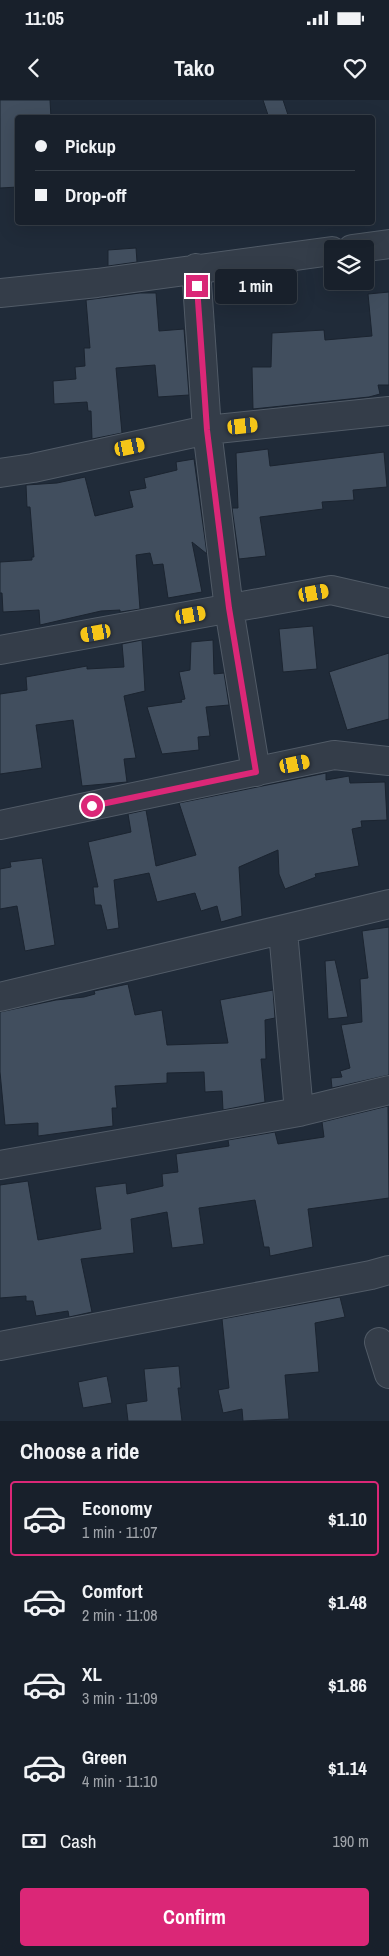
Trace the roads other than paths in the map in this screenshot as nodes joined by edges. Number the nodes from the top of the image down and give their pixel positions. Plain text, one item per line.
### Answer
1 (389, 244) edge
2 (374, 246) edge
3 (324, 252) edge
4 (196, 268) junction
5 (0, 293) edge
6 (389, 411) edge
7 (207, 430) junction
8 (0, 473) edge
9 (389, 603) edge
10 (229, 608) junction
11 (0, 650) edge
12 (389, 761) edge
13 (256, 772) junction
14 (0, 825) edge
15 (389, 904) edge
16 (284, 930) junction
17 (0, 998) edge
18 (389, 1090) edge
19 (299, 1112) junction
20 (0, 1165) edge
21 (389, 1270) edge
22 (379, 1342) dead end
23 (0, 1346) edge
24 (389, 1374) edge

1 - 2 street
3 - 4 street
4 - 5 street
4 - 7 street
6 - 7 street
7 - 8 street
7 - 10 street
9 - 10 street
10 - 11 street
10 - 13 street
12 - 13 street
13 - 14 street
15 - 16 street
16 - 17 street
16 - 19 street
18 - 19 street
19 - 20 street
21 - 23 street
22 - 24 street

